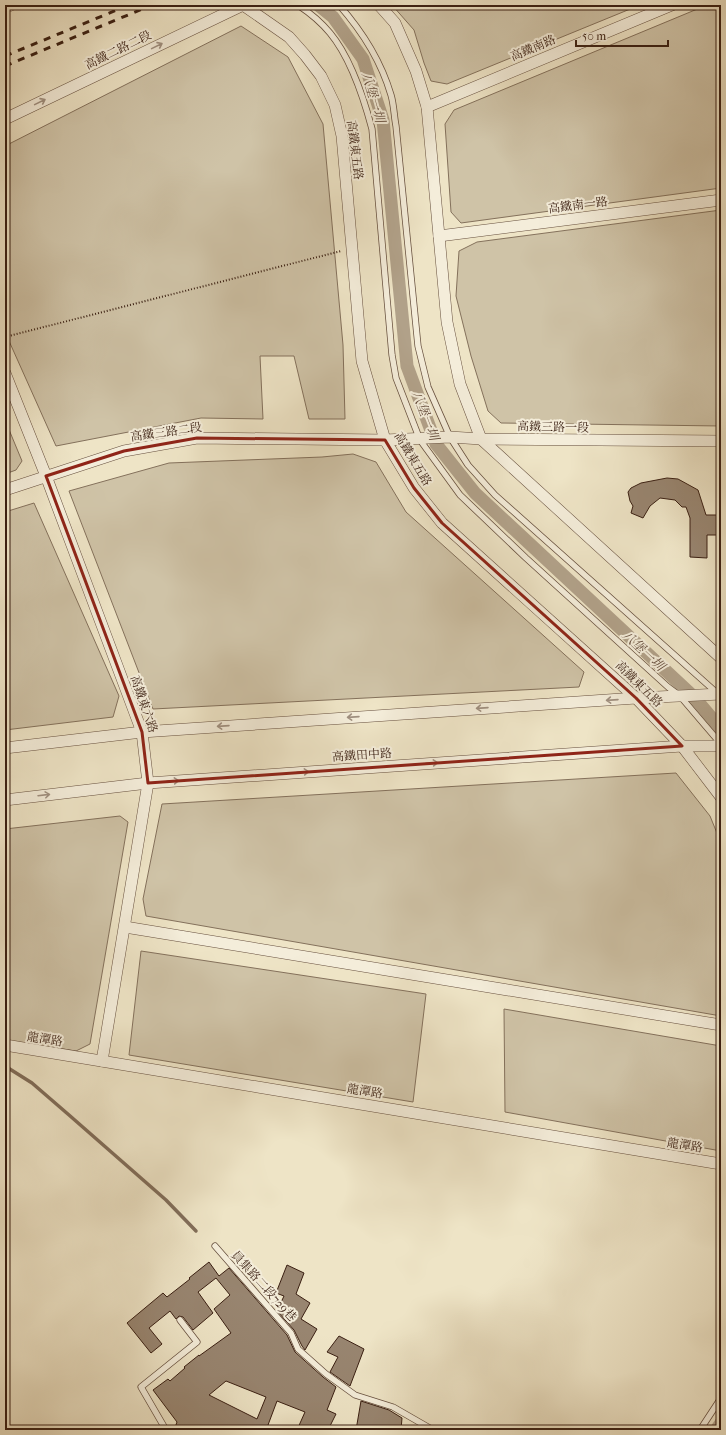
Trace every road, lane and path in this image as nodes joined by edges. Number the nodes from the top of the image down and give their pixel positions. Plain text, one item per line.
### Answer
1 (11, 5) edge
2 (243, 5) edge
3 (298, 5) edge
4 (339, 5) edge
5 (379, 5) edge
6 (672, 5) edge
7 (5, 8) edge
8 (427, 107) junction
9 (5, 119) edge
10 (721, 200) edge
11 (439, 236) junction
12 (352, 249) junction
13 (5, 337) edge
14 (5, 373) edge
15 (450, 438) junction
16 (481, 439) junction
17 (385, 440) junction
18 (420, 440) junction
19 (721, 442) edge
20 (46, 476) junction
21 (5, 490) edge
22 (721, 658) edge
23 (720, 695) edge
24 (680, 696) junction
25 (636, 698) junction
26 (142, 732) junction
27 (721, 745) edge
28 (682, 746) junction
29 (5, 748) edge
30 (148, 782) junction
31 (721, 796) edge
32 (5, 800) edge
33 (125, 927) junction
34 (721, 1025) edge
35 (5, 1045) edge
36 (102, 1061) junction
37 (721, 1164) edge
38 (215, 1246) dead end
39 (180, 1320) dead end
40 (721, 1398) edge
41 (166, 1430) edge
42 (433, 1430) edge
43 (700, 1430) edge

1 - 7 street
9 -> 2 street, 高鐵二路二段
2 - 12 street, 高鐵東五路
3 - 18 lane
4 - 15 lane
5 - 8 street
6 - 8 street, 高鐵南路
8 - 11 street
10 - 11 street, 高鐵南一路
11 - 16 street
12 - 13 path
12 - 17 street, 高鐵東五路
14 - 20 street, 高鐵東六路
15 - 16 street, 高鐵三路一段
15 - 18 street, 高鐵三路一段
15 - 23 lane
16 - 19 street, 高鐵三路一段
16 - 22 street
17 - 18 street, 高鐵三路一段
17 - 20 street, 高鐵三路二段
17 - 25 street, 高鐵東五路
18 - 24 lane
20 - 21 street, 高鐵三路二段
20 - 26 street, 高鐵東六路
23 - 24 street
24 - 25 street
24 - 27 lane
25 -> 26 street
25 - 28 street, 高鐵東五路
26 - 29 street
26 - 30 street, 高鐵東六路
27 - 28 street, 高鐵田中路
30 -> 28 street, 高鐵田中路
28 - 31 street, 高鐵東五路
32 -> 30 street, 高鐵田中路
30 - 33 street, 高鐵東六路
33 - 34 street
33 - 36 street, 高鐵東六路
35 - 36 street, 龍潭路
36 - 37 street, 龍潭路
38 - 42 lane, 員集路二段729巷
39 - 41 lane
40 - 43 lane

